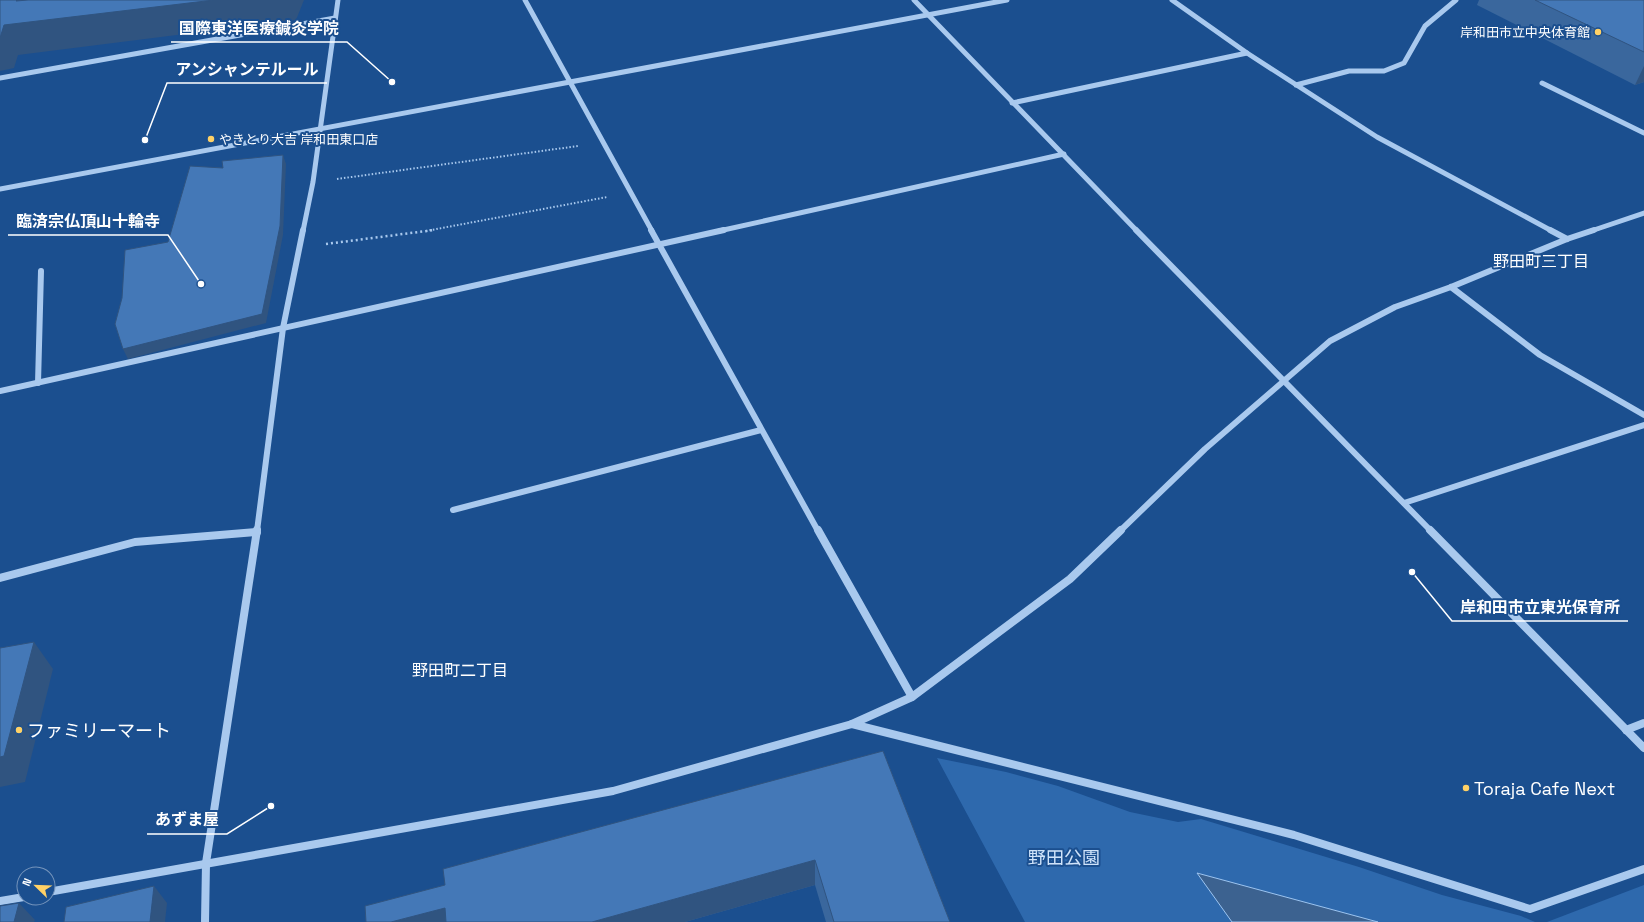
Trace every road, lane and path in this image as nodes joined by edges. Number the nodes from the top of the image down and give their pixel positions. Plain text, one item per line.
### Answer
1 (338, 0) edge
2 (524, 0) edge
3 (914, 0) edge
4 (1008, 0) edge
5 (1172, 0) edge
6 (1456, 0) edge
7 (929, 15) junction
8 (335, 18) junction
9 (1247, 53) junction
10 (0, 78) edge
11 (569, 82) junction
12 (1542, 83) dead end
13 (1296, 85) junction
14 (1012, 103) junction
15 (319, 129) junction
16 (1644, 133) edge
17 (604, 142) junction
18 (1064, 154) junction
19 (313, 182) junction
20 (0, 189) edge
21 (631, 193) junction
22 (1644, 213) edge
23 (1567, 239) junction
24 (658, 243) junction
25 (300, 248) junction
26 (41, 271) dead end
27 (1450, 287) junction
28 (283, 328) junction
29 (1284, 379) junction
30 (38, 383) junction
31 (0, 391) edge
32 (1644, 415) edge
33 (1644, 425) edge
34 (761, 430) junction
35 (1404, 503) junction
36 (453, 510) dead end
37 (257, 532) junction
38 (0, 578) edge
39 (912, 697) junction
40 (1644, 723) edge
41 (852, 724) junction
42 (1626, 730) junction
43 (1644, 748) edge
44 (206, 863) junction
45 (1644, 869) edge
46 (56, 891) edge
47 (16, 898) edge
48 (0, 901) edge
49 (205, 922) edge

1 - 8 street
2 - 11 street
3 - 7 street
4 - 7 street
5 - 9 street
6 - 13 street
7 - 11 street
7 - 14 street
8 - 10 street
8 - 15 street
9 - 13 street
9 - 14 street
11 - 15 street
11 - 17 street
12 - 16 street
13 - 23 street
14 - 18 street
15 - 19 street
15 - 20 street
17 - 19 path
17 - 21 street
18 - 24 street
18 - 29 street
19 - 25 street
21 - 24 street
21 - 25 path
22 - 23 street
23 - 27 street
24 - 28 street
24 - 34 street
25 - 28 street
26 - 30 street
27 - 29 street
27 - 32 street
28 - 30 street
28 - 37 street
29 - 35 street
29 - 39 street
30 - 31 street
33 - 35 street
34 - 36 street
34 - 39 street
35 - 42 street
37 - 38 street
37 - 44 street
39 - 41 street
40 - 42 street
41 - 44 street
41 - 45 street
42 - 43 street
44 - 46 street
44 - 49 street
47 - 48 street

